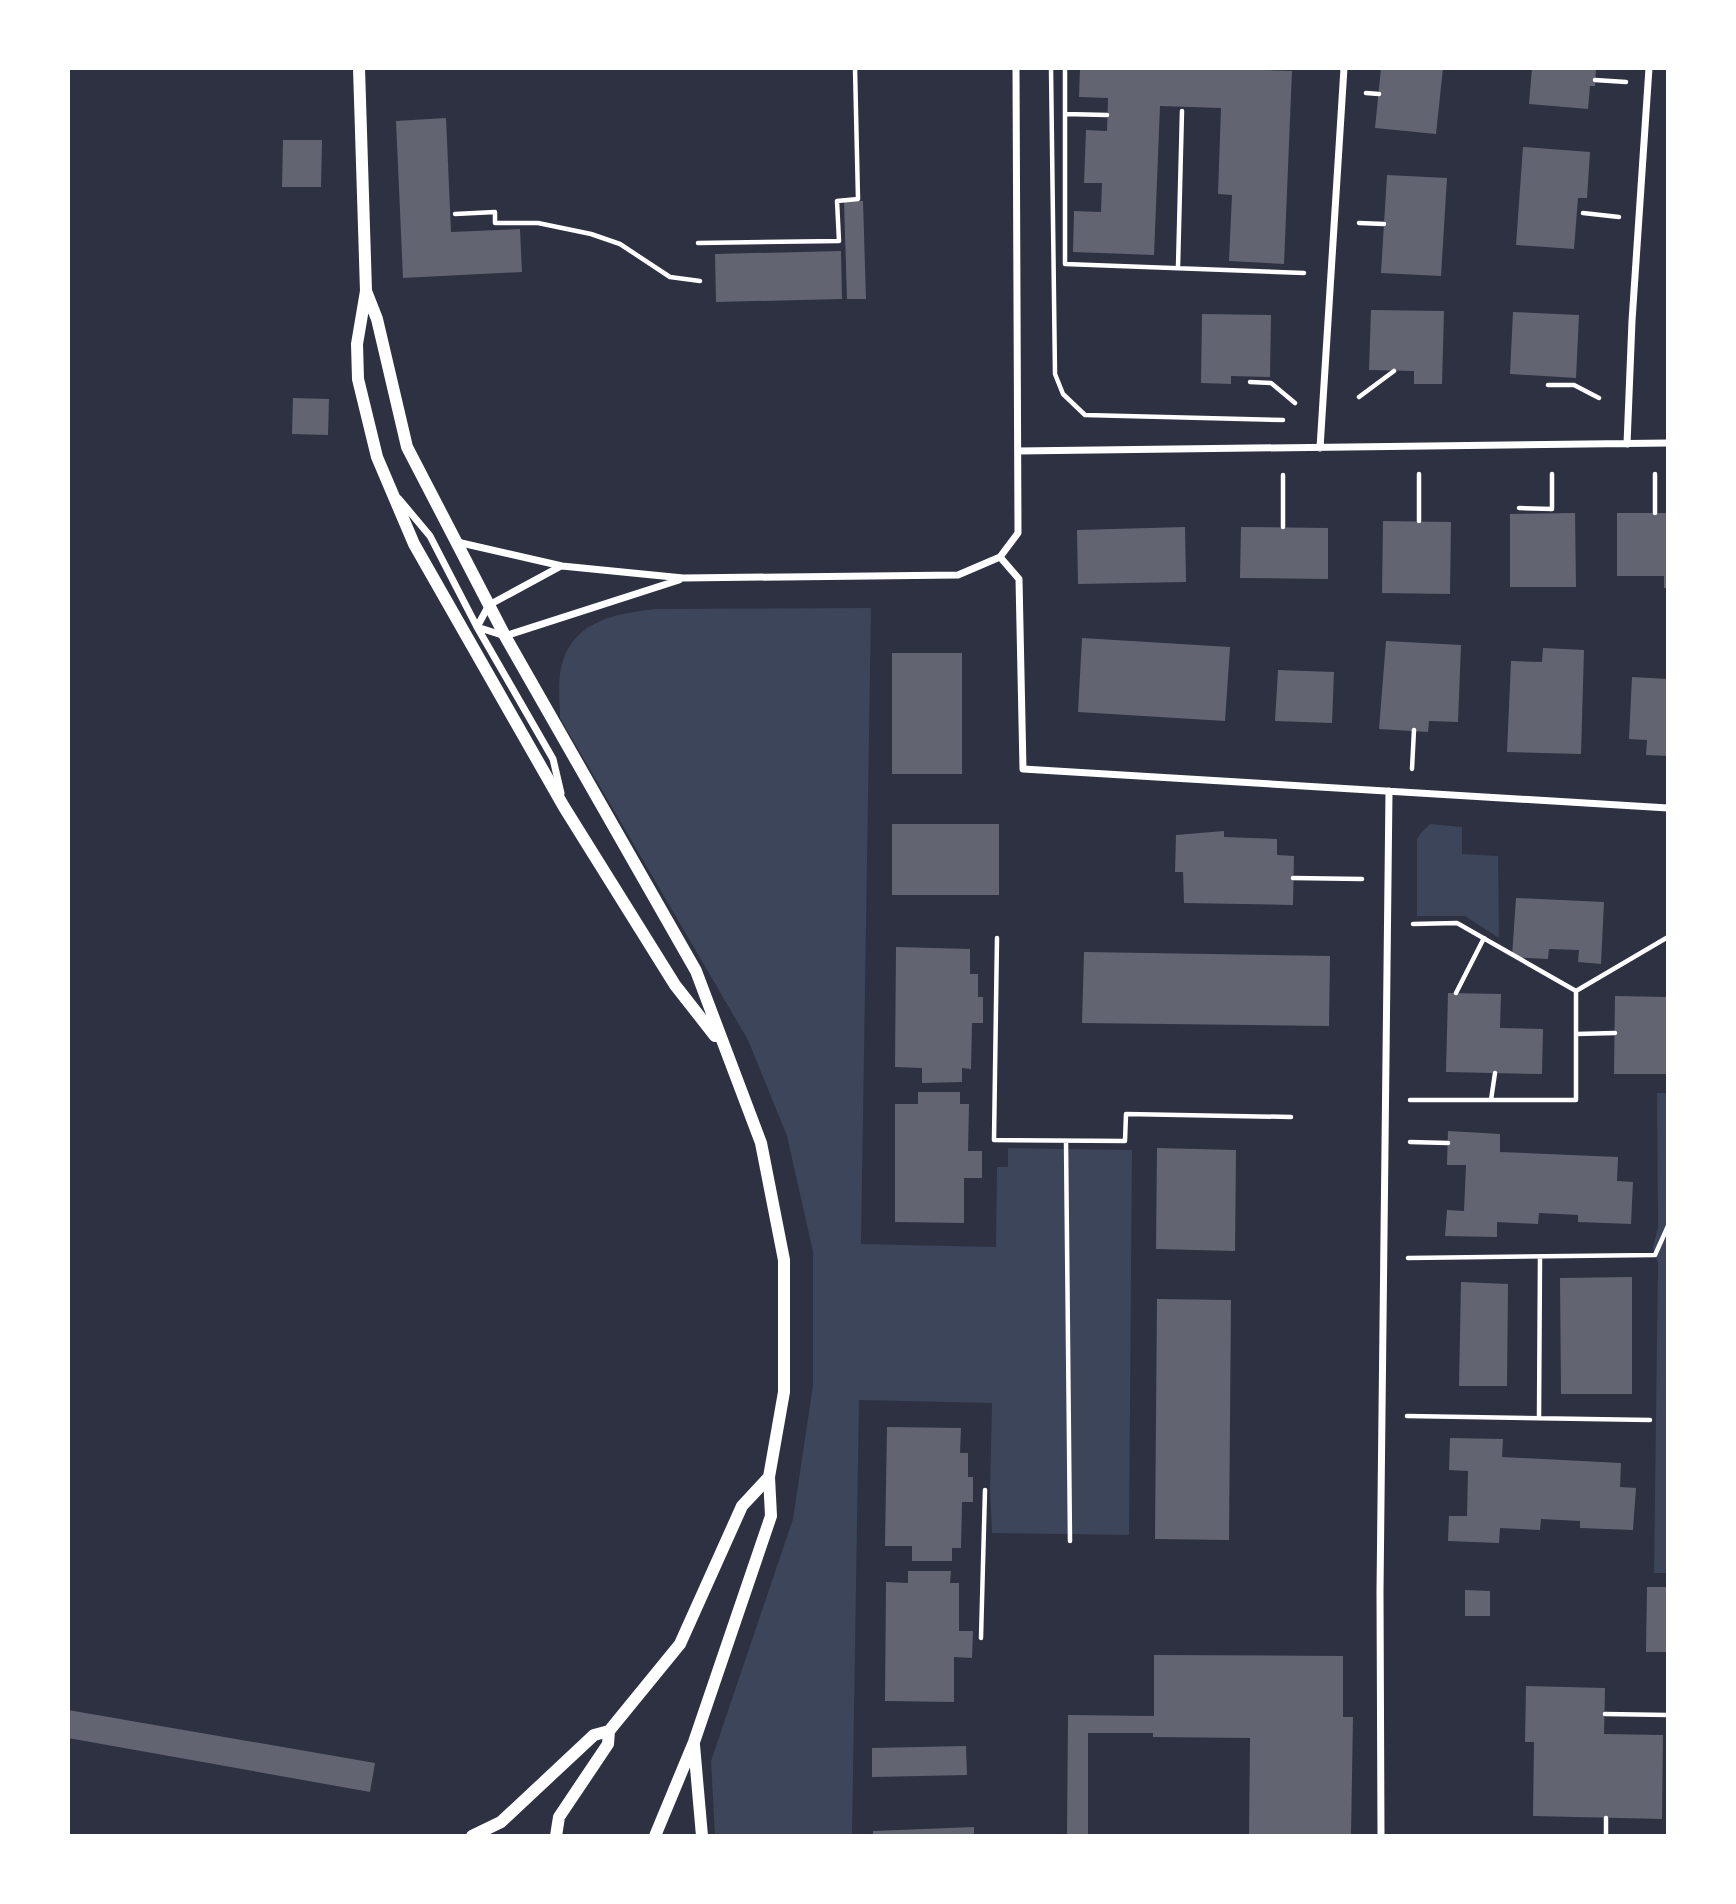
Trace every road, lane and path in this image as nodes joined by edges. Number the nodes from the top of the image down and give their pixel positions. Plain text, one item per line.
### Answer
1 (359, 68) edge
2 (855, 68) edge
3 (1016, 68) edge
4 (1051, 68) edge
5 (1065, 68) edge
6 (1344, 68) edge
7 (1649, 68) edge
8 (1595, 80) dead end
9 (1629, 82) dead end
10 (1366, 93) dead end
11 (1379, 94) dead end
12 (1182, 111) dead end
13 (1065, 114) junction
14 (1107, 115) dead end
15 (1052, 199) junction
16 (1065, 200) junction
17 (1583, 213) dead end
18 (455, 214) dead end
19 (1620, 217) dead end
20 (1359, 223) dead end
21 (1384, 224) dead end
22 (698, 243) dead end
23 (1178, 267) junction
24 (1304, 273) dead end
25 (700, 281) dead end
26 (366, 291) junction
27 (1394, 371) dead end
28 (1250, 382) dead end
29 (1548, 385) dead end
30 (1359, 397) dead end
31 (1599, 398) dead end
32 (1295, 403) dead end
33 (1283, 420) dead end
34 (1668, 443) edge
35 (1627, 444) junction
36 (1320, 448) junction
37 (1017, 451) junction
38 (1419, 474) dead end
39 (1552, 474) dead end
40 (1655, 474) dead end
41 (1283, 475) dead end
42 (387, 484) junction
43 (1519, 509) dead end
44 (1655, 513) dead end
45 (1419, 521) dead end
46 (1283, 527) dead end
47 (457, 542) junction
48 (1000, 557) junction
49 (562, 566) junction
50 (683, 578) junction
51 (489, 605) junction
52 (477, 627) junction
53 (505, 636) junction
54 (1414, 730) dead end
55 (1412, 769) dead end
56 (1389, 790) junction
57 (564, 807) junction
58 (1668, 808) edge
59 (1293, 878) dead end
60 (1362, 879) dead end
61 (1413, 924) dead end
62 (1668, 937) edge
63 (1484, 938) junction
64 (997, 939) dead end
65 (1576, 991) junction
66 (1456, 993) dead end
67 (1615, 1033) dead end
68 (1576, 1034) junction
69 (723, 1045) junction
70 (1495, 1073) dead end
71 (1410, 1100) dead end
72 (1491, 1100) junction
73 (1291, 1117) dead end
74 (1066, 1141) junction
75 (1410, 1142) dead end
76 (1448, 1143) dead end
77 (1668, 1226) edge
78 (1540, 1257) junction
79 (1408, 1258) dead end
80 (1407, 1416) dead end
81 (1539, 1418) junction
82 (1650, 1420) dead end
83 (769, 1477) junction
84 (985, 1490) dead end
85 (1070, 1541) dead end
86 (981, 1638) dead end
87 (1605, 1714) dead end
88 (1668, 1715) edge
89 (608, 1731) junction
90 (694, 1742) junction
91 (1606, 1818) dead end
92 (472, 1836) edge
93 (556, 1836) edge
94 (655, 1836) edge
95 (702, 1836) edge
96 (1381, 1836) edge
97 (1606, 1836) edge

1 - 26 street
2 - 22 path
3 - 37 street
4 - 15 path
5 - 13 path
6 - 36 street
7 - 35 street
8 - 9 path
10 - 11 path
12 - 23 path
13 - 14 path
13 - 16 path
15 - 16 path
15 - 33 path
16 - 23 path
17 - 19 path
18 - 25 path
20 - 21 path
23 - 24 path
26 - 42 street
26 - 47 street
27 - 30 path
28 - 32 path
29 - 31 path
34 - 35 street
35 - 36 street
36 - 37 street
37 - 48 street
38 - 45 path
39 - 43 path
40 - 44 path
41 - 46 path
42 - 52 street
42 - 57 street
47 - 49 street
47 - 51 street
48 - 50 street
48 - 56 street
49 - 50 street
49 - 51 street
50 - 53 street
51 - 52 street
51 - 53 street
52 - 53 street
52 - 57 street
53 - 69 street
54 - 55 path
56 - 58 street
56 - 96 street
57 - 69 street
59 - 60 path
61 - 63 path
62 - 65 path
63 - 65 path
63 - 66 path
64 - 74 path
65 - 68 path
67 - 68 path
68 - 72 path
69 - 83 street
70 - 72 path
71 - 72 path
73 - 74 path
74 - 85 path
75 - 76 path
77 - 78 path
78 - 79 path
78 - 81 path
80 - 81 path
81 - 82 path
83 - 89 street
83 - 90 street
84 - 86 path
87 - 88 path
89 - 92 street
89 - 93 street
90 - 94 street
90 - 95 street
91 - 97 path

